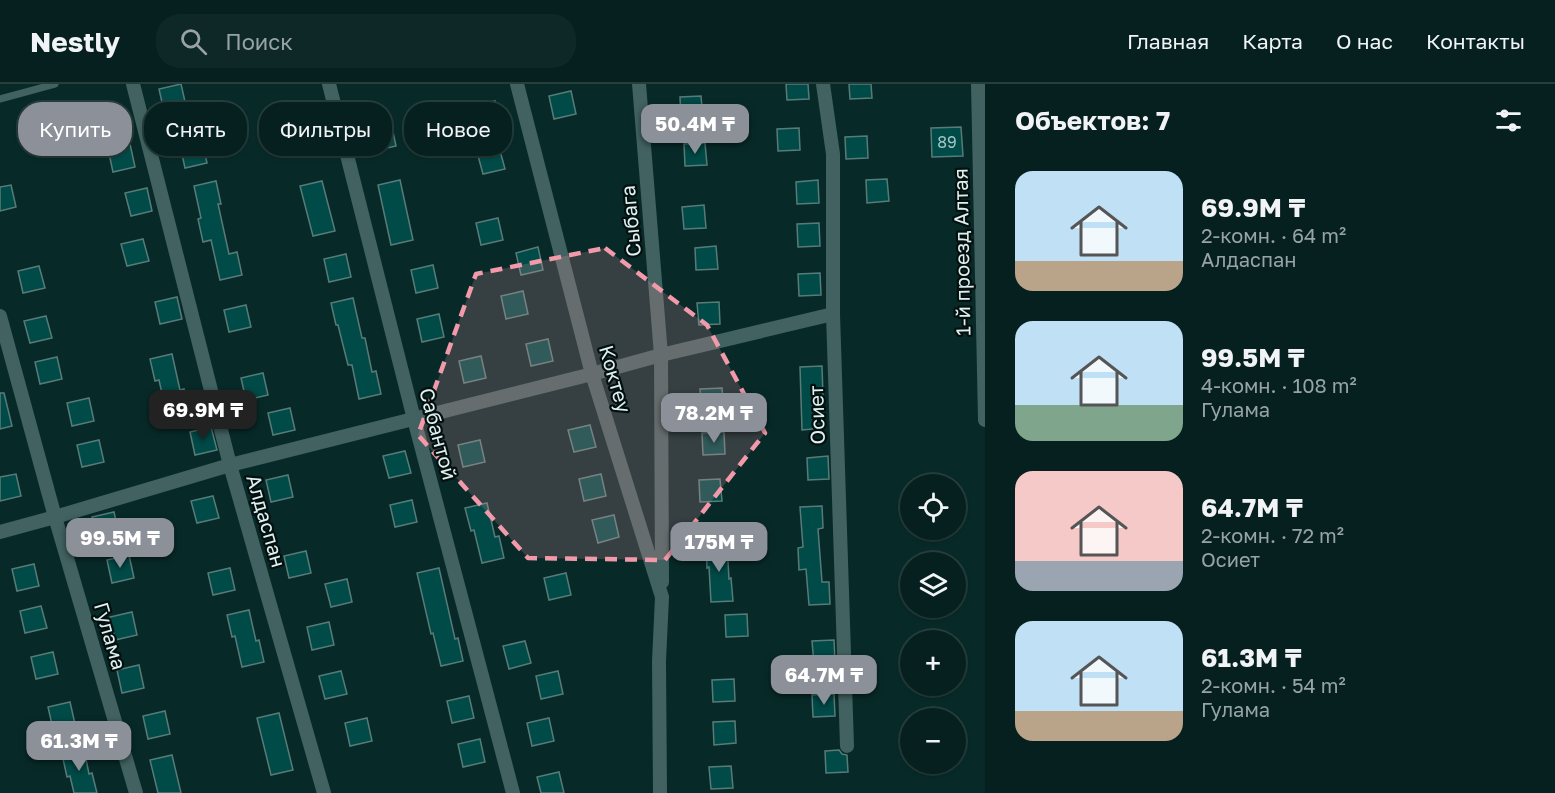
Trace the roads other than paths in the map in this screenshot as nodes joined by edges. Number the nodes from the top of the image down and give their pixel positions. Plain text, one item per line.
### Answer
1 (55, 84) edge
2 (133, 84) edge
3 (329, 84) edge
4 (517, 84) edge
5 (639, 84) edge
6 (823, 84) edge
7 (978, 84) edge
8 (0, 99) edge
9 (833, 314) junction
10 (0, 316) edge
11 (661, 355) junction
12 (592, 374) junction
13 (414, 418) junction
14 (985, 420) edge
15 (230, 465) junction
16 (55, 517) junction
17 (0, 532) edge
18 (663, 597) junction
19 (847, 746) dead end
20 (136, 793) edge
21 (324, 793) edge
22 (513, 793) edge
23 (660, 793) edge

1 - 8 lane
2 - 15 street, Алдаспан
3 - 13 street, Сабантой
4 - 12 street, Коктеу
5 - 11 street, Сыбага
6 - 9 street, Осиет
7 - 14 street, 1-й проезд Алтая
9 - 11 street
9 - 19 street, Осиет
10 - 16 street, Гулама
11 - 12 street
11 - 18 street, Сыбага
12 - 13 street
12 - 18 street, Коктеу
13 - 15 street
13 - 22 street, Сабантой
15 - 16 street
15 - 21 street, Алдаспан
16 - 17 street
16 - 20 street, Гулама
18 - 23 street, Коктеу

